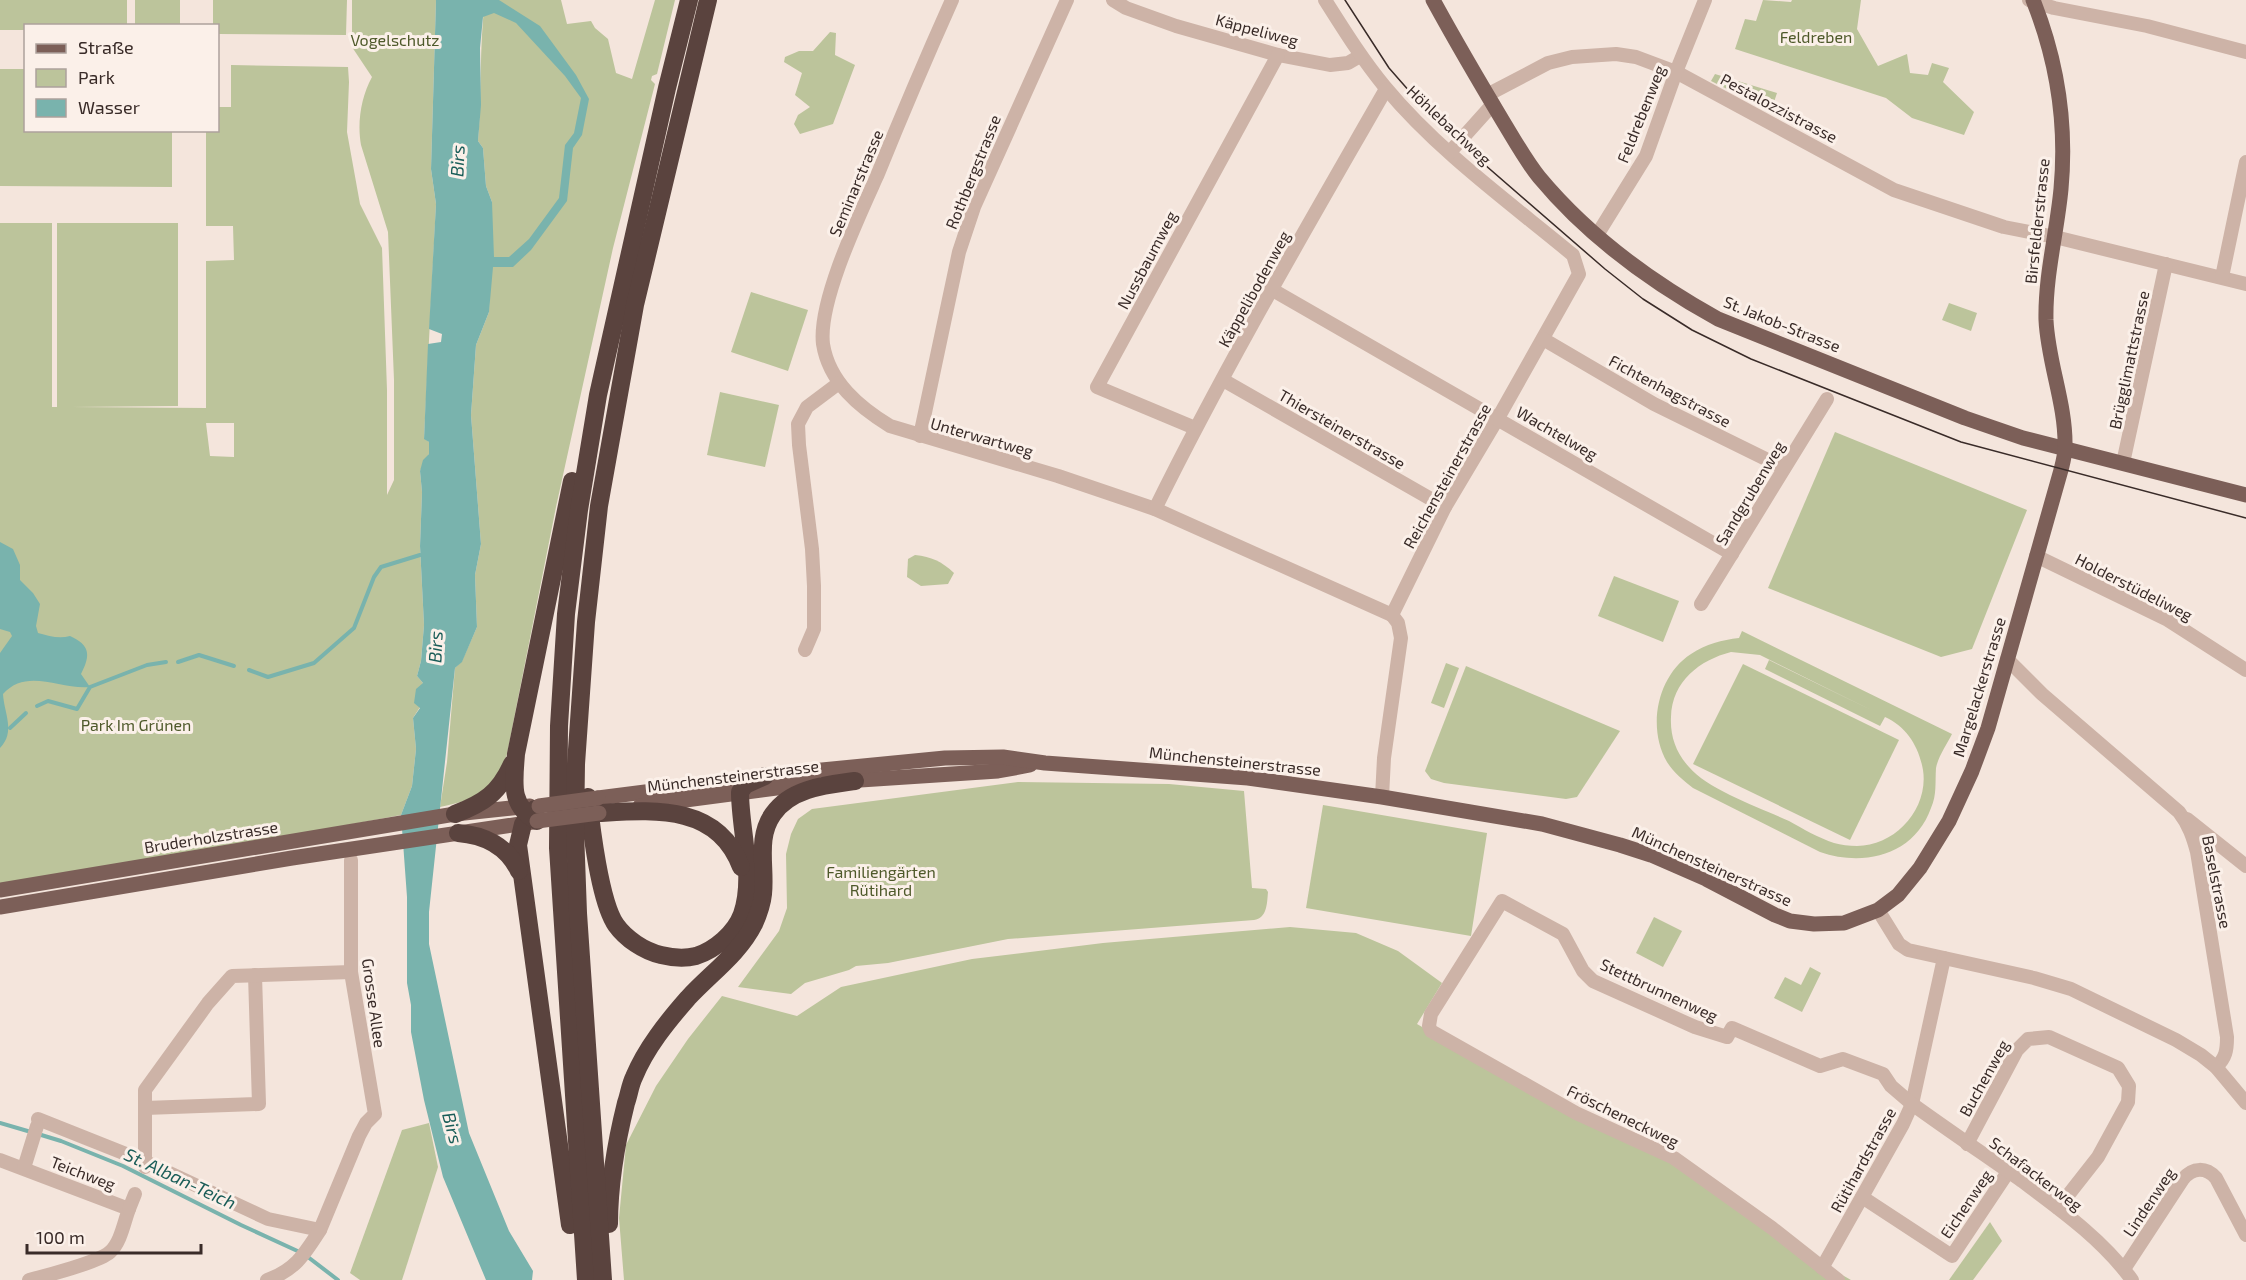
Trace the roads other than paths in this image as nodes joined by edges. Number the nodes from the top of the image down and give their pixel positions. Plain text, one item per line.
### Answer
1 (689, 0) edge
2 (708, 0) edge
3 (718, 0) edge
4 (952, 0) edge
5 (1067, 0) edge
6 (1113, 0) edge
7 (1325, 0) edge
8 (1706, 0) edge
9 (1437, 1) edge
10 (2032, 1) edge
11 (697, 51) junction
12 (2246, 52) edge
13 (1278, 55) junction
14 (1360, 56) junction
15 (1676, 72) junction
16 (1386, 89) junction
17 (1490, 100) junction
18 (1450, 152) junction
19 (2246, 162) edge
20 (1597, 235) junction
21 (2055, 237) junction
22 (1573, 255) joint
23 (626, 264) junction
24 (2166, 264) junction
25 (2222, 277) junction
26 (2246, 284) edge
27 (1271, 289) junction
28 (1543, 339) junction
29 (1223, 380) junction
30 (839, 383) junction
31 (1827, 399) dead end
32 (1498, 418) junction
33 (1195, 428) junction
34 (920, 436) junction
35 (2066, 449) junction
36 (2123, 463) junction
37 (1784, 468) junction
38 (2246, 495) edge
39 (1445, 507) junction
40 (1155, 509) junction
41 (1732, 554) junction
42 (2036, 556) junction
43 (1701, 604) dead end
44 (1392, 615) junction
45 (805, 650) dead end
46 (2007, 659) junction
47 (2246, 670) edge
48 (581, 687) junction
49 (516, 754) junction
50 (1045, 763) junction
51 (765, 776) joint
52 (855, 781) junction
53 (741, 787) junction
54 (1382, 797) junction
55 (489, 804) junction
56 (599, 805) junction
57 (2179, 812) junction
58 (455, 814) joint
59 (529, 814) junction
60 (458, 833) joint
61 (490, 834) junction
62 (291, 850) junction
63 (351, 860) dead end
64 (761, 863) junction
65 (2246, 866) edge
66 (523, 880) junction
67 (746, 884) junction
68 (0, 891) edge
69 (1502, 901) joint
70 (0, 907) edge
71 (1878, 910) junction
72 (1944, 958) junction
73 (351, 972) junction
74 (255, 975) junction
75 (2216, 1067) junction
76 (2246, 1103) edge
77 (1912, 1104) junction
78 (145, 1108) junction
79 (1967, 1144) junction
80 (0, 1160) edge
81 (145, 1164) junction
82 (24, 1168) junction
83 (2008, 1172) junction
84 (135, 1194) dead end
85 (1862, 1197) junction
86 (2058, 1208) junction
87 (129, 1209) junction
88 (320, 1230) junction
89 (2246, 1234) edge
90 (1822, 1268) junction
91 (2128, 1275) edge
92 (29, 1280) edge
93 (267, 1280) edge
94 (576, 1280) edge
95 (586, 1280) edge
96 (603, 1280) edge
97 (612, 1280) edge
98 (1838, 1280) edge

1 - 23 highway
2 - 11 highway
3 - 11 highway
4 - 30 street, Seminarstrasse
5 - 34 street, Rothbergstrasse
6 - 13 street, Käppeliweg
7 - 14 street, Höhlebachweg
8 - 15 street, Feldrebenweg
9 - 17 main road, St. Jakob-Strasse
10 - 12 street
10 - 21 main road, Birsfelderstrasse
11 - 48 highway
13 - 14 street, Käppeliweg
13 - 33 street, Nussbaumweg
14 - 16 street, Höhlebachweg
15 - 17 street, Pestalozzistrasse
15 - 20 street, Feldrebenweg
15 - 21 street, Pestalozzistrasse
16 - 18 street, Höhlebachweg
16 - 27 street, Käppelibodenweg
17 - 18 street
17 - 20 main road, St. Jakob-Strasse
18 - 22 street, Höhlebachweg
19 - 25 street
20 - 35 main road, St. Jakob-Strasse
21 - 24 street, Pestalozzistrasse
21 - 35 main road, Birsfelderstrasse
22 - 28 street, Reichensteinerstrasse
23 - 49 highway
23 - 95 highway
24 - 25 street, Pestalozzistrasse
24 - 36 street, Brügglimattstrasse
25 - 26 street, Pestalozzistrasse
27 - 29 street, Käppelibodenweg
27 - 32 street, Wachtelweg
28 - 32 street, Reichensteinerstrasse
28 - 37 street, Fichtenhagstrasse
29 - 33 street, Käppelibodenweg
29 - 39 street, Thiersteinerstrasse
30 - 34 street, Unterwartweg
30 - 45 street
31 - 37 street, Sandgrubenweg
32 - 39 street, Reichensteinerstrasse
32 - 41 street, Wachtelweg
33 - 40 street, Käppelibodenweg
34 - 40 street, Unterwartweg
35 - 36 main road, St. Jakob-Strasse
35 - 42 main road, Margelackerstrasse
36 - 38 main road, St. Jakob-Strasse
37 - 41 street, Sandgrubenweg
39 - 44 street, Reichensteinerstrasse
40 - 44 street, Unterwartweg
41 - 43 street, Sandgrubenweg
42 - 46 main road, Margelackerstrasse
42 - 47 street, Holderstüdeliweg
44 - 54 street
46 - 57 street, Baselstrasse
46 - 71 main road, Margelackerstrasse
48 - 67 highway
48 - 96 highway
49 - 55 highway
49 - 59 highway
50 - 51 main road, Münchensteinerstrasse
50 - 52 main road, Münchensteinerstrasse
50 - 54 main road, Münchensteinerstrasse
51 - 53 highway
52 - 53 main road, Münchensteinerstrasse
52 - 64 highway
53 - 56 main road, Münchensteinerstrasse
53 - 64 highway
53 - 67 highway
54 - 71 main road, Münchensteinerstrasse
55 - 58 highway
55 - 59 main road, Münchensteinerstrasse
56 - 59 main road, Münchensteinerstrasse, bridge
56 - 67 highway
57 - 65 street
57 - 75 street, Baselstrasse
58 - 62 main road, Bruderholzstrasse
59 - 61 main road, Münchensteinerstrasse
59 - 66 highway
60 - 61 highway
60 - 62 main road, Bruderholzstrasse
61 - 66 highway
62 - 68 main road, Bruderholzstrasse
62 - 70 main road, Bruderholzstrasse
63 - 73 street, Grosse Allee
64 - 97 highway
66 - 94 highway
69 - 77 street, Stettbrunnenweg
69 - 90 street, Fröscheneckweg
71 - 72 street
72 - 75 street
72 - 77 street, Rütihardstrasse
73 - 74 street
73 - 88 street, Grosse Allee
74 - 78 street
74 - 78 street
75 - 76 street
77 - 79 street, Schafackerweg
77 - 85 street, Rütihardstrasse
78 - 81 street
79 - 83 street, Schafackerweg
79 - 86 street, Buchenweg
80 - 82 street, Teichweg
81 - 82 street, Teichweg
81 - 88 street, Teichweg
82 - 87 street, Teichweg
83 - 85 street, Eichenweg
83 - 86 street, Schafackerweg
84 - 87 street
85 - 90 street, Rütihardstrasse
86 - 91 street, Schafackerweg
87 - 92 street, Teichweg
88 - 93 street
89 - 91 street, Lindenweg
90 - 98 street, Fröscheneckweg

